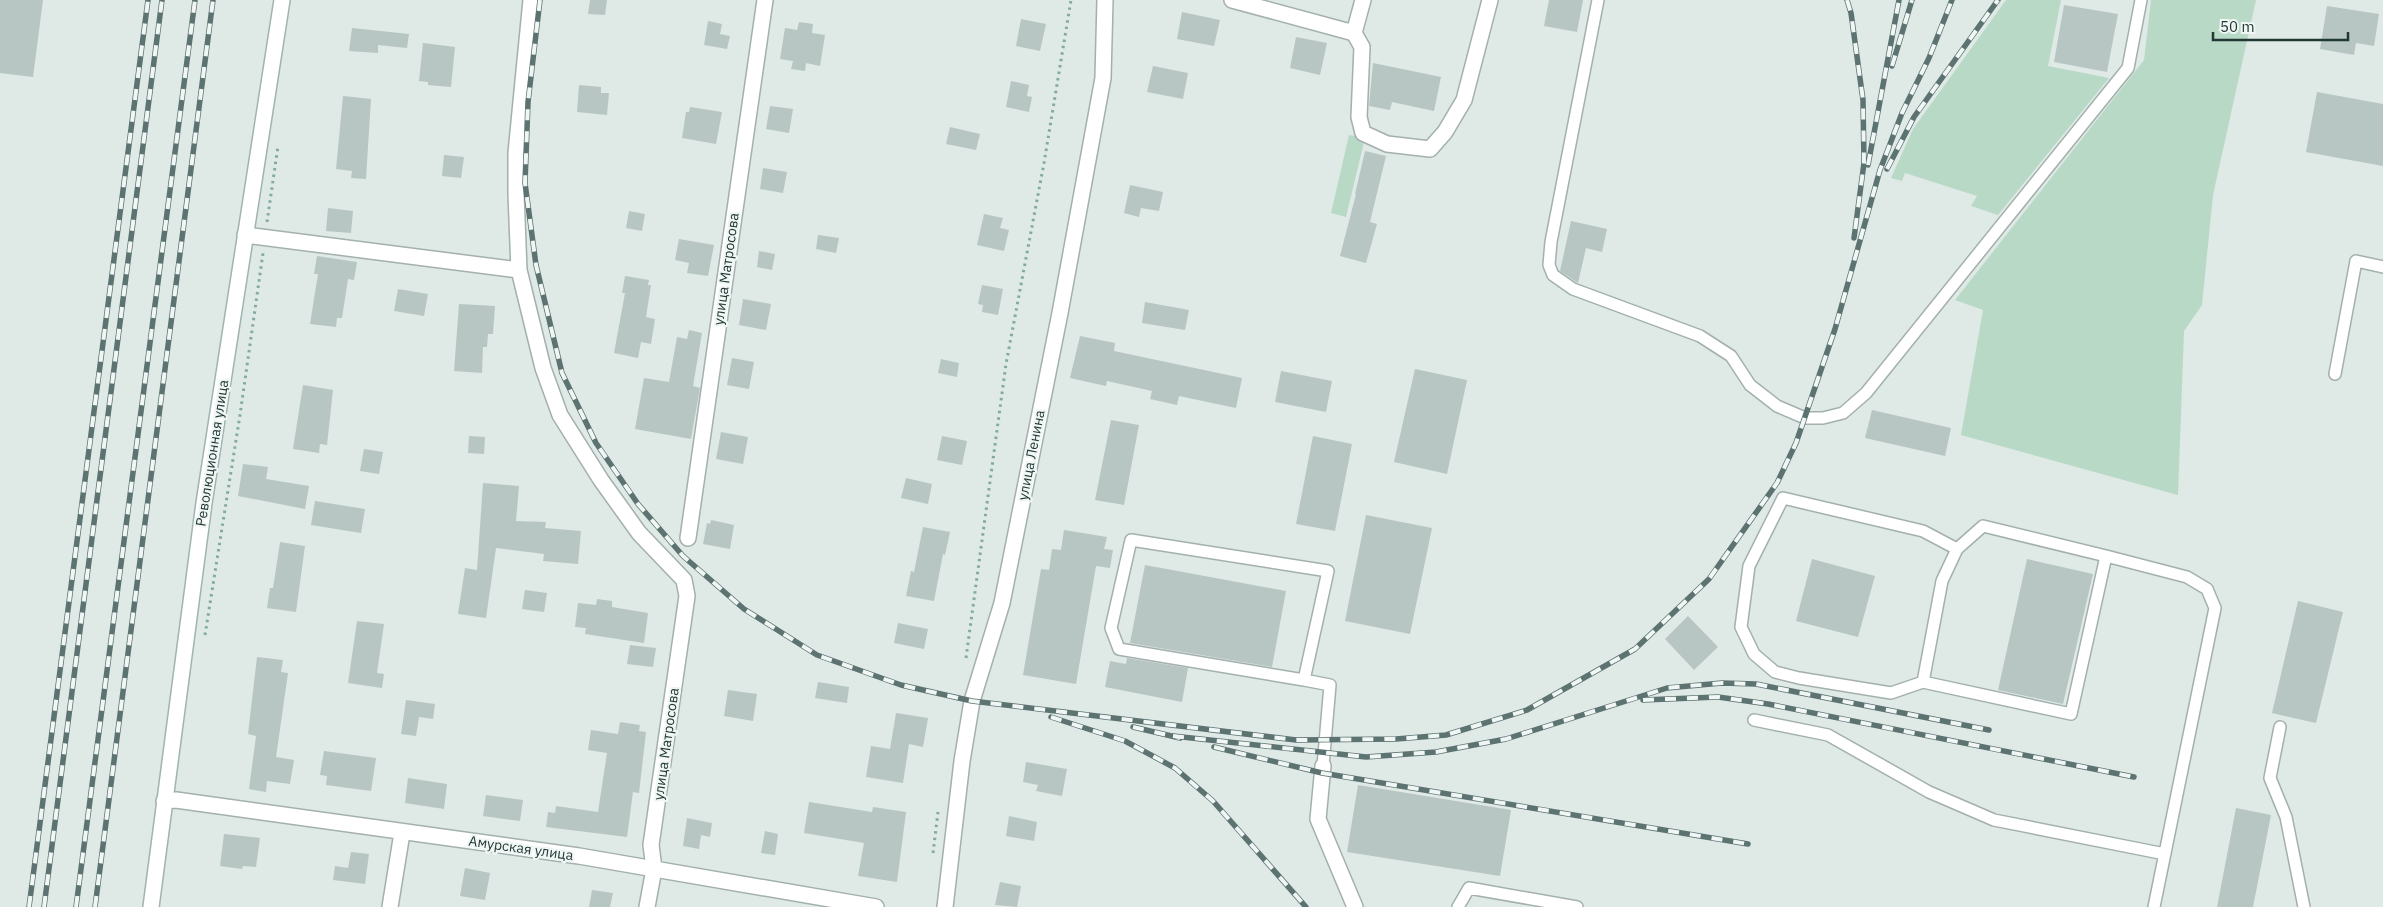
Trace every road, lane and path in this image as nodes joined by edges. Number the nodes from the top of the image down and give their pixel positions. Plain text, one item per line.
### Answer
1 (282, 0) edge
2 (532, 0) edge
3 (765, 0) edge
4 (1071, 0) edge
5 (1105, 0) edge
6 (1232, 0) edge
7 (1363, 0) edge
8 (1490, 0) edge
9 (1598, 0) edge
10 (2141, 0) edge
11 (1354, 33) junction
12 (279, 138) dead end
13 (245, 235) junction
14 (265, 237) junction
15 (2383, 267) edge
16 (519, 270) junction
17 (2335, 374) dead end
18 (688, 538) dead end
19 (1957, 549) junction
20 (2106, 556) junction
21 (204, 638) dead end
22 (966, 664) dead end
23 (1304, 680) junction
24 (1923, 682) junction
25 (1754, 720) dead end
26 (2280, 726) dead end
27 (1323, 766) joint
28 (164, 801) junction
29 (939, 808) dead end
30 (402, 833) junction
31 (2164, 854) junction
32 (933, 861) dead end
33 (654, 869) junction
34 (151, 907) edge
35 (390, 907) edge
36 (647, 907) edge
37 (876, 907) edge
38 (945, 907) edge
39 (1355, 907) edge
40 (1458, 907) edge
41 (1577, 907) edge
42 (2154, 907) edge
43 (2304, 907) edge

1 - 13 street, Революционная улица
2 - 16 street
3 - 18 street, улица Матросова
4 - 22 path
5 - 38 street, улица Ленина
6 - 11 street
7 - 11 street
8 - 11 street
9 - 10 lane
12 - 14 path
13 - 14 street
13 - 28 street, Революционная улица
14 - 16 street
14 - 21 path
15 - 17 lane
16 - 33 street, улица Матросова
19 - 20 lane
19 - 24 lane
19 - 24 lane
20 - 24 lane
20 - 31 lane
23 - 23 lane
23 - 27 lane
25 - 31 lane
26 - 43 lane
27 - 39 street
28 - 30 street, Амурская улица
28 - 34 street, Революционная улица
29 - 32 path
30 - 33 street, Амурская улица
30 - 35 street
31 - 42 lane
33 - 36 street, улица Матросова
33 - 37 street, Амурская улица
40 - 41 lane

